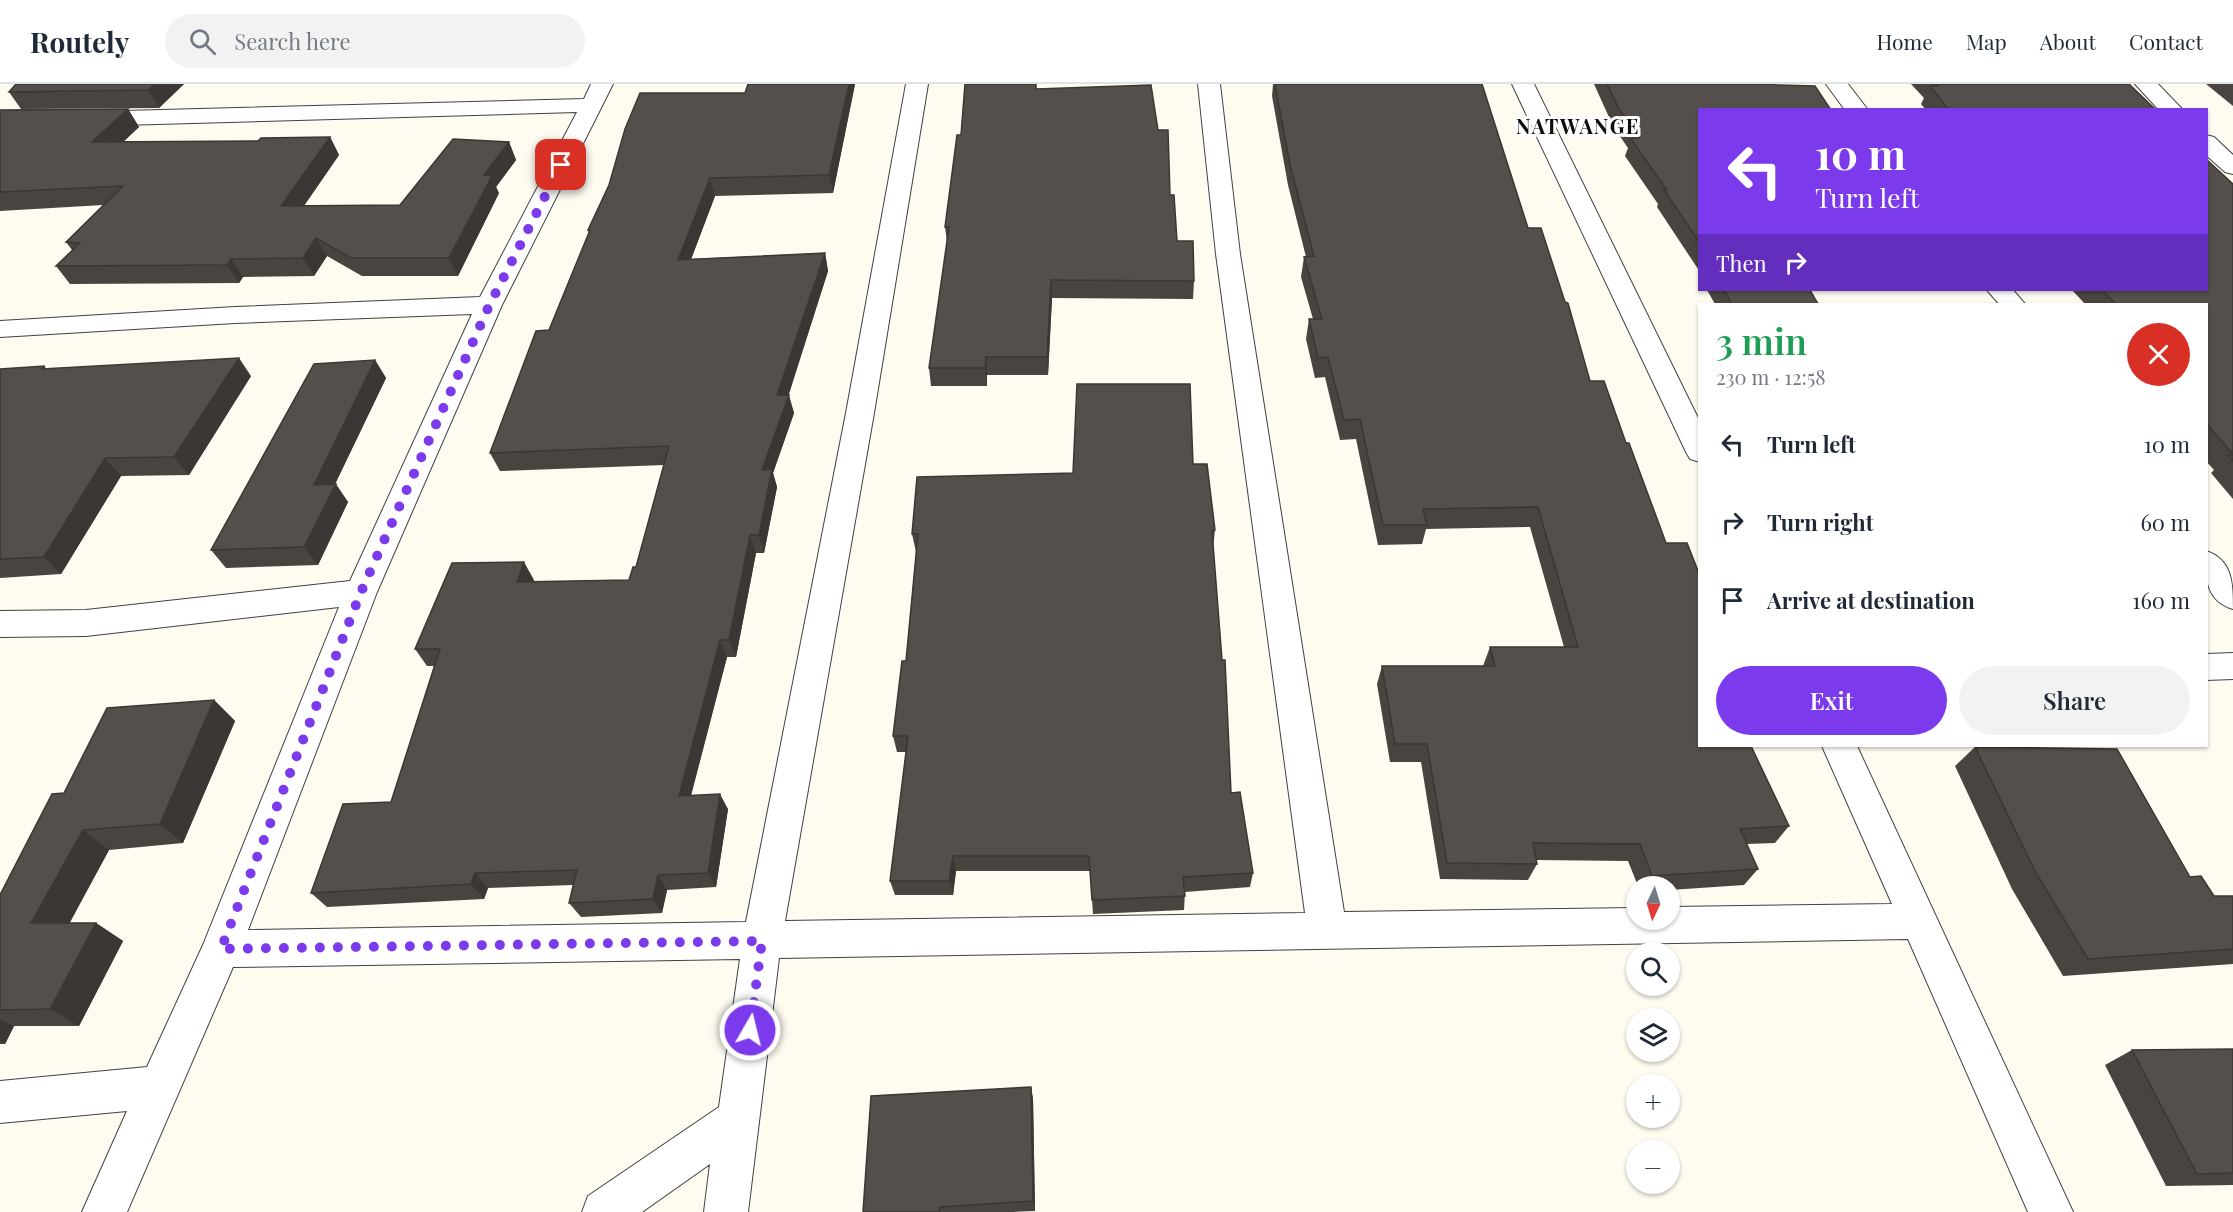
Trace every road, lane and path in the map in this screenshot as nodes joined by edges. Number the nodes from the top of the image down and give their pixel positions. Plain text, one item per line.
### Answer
1 (916, 84) edge
2 (1209, 84) edge
3 (1523, 84) edge
4 (1837, 84) edge
5 (2146, 84) edge
6 (597, 94) edge
7 (1855, 108) edge
8 (2170, 108) edge
9 (0, 118) edge
10 (2208, 144) edge
11 (2233, 167) edge
12 (2001, 291) edge
13 (2011, 303) edge
14 (489, 306) junction
15 (0, 329) edge
16 (1698, 448) edge
17 (2208, 565) edge
18 (361, 592) junction
19 (2233, 597) edge
20 (0, 624) edge
21 (2233, 666) edge
22 (2208, 667) edge
23 (1840, 747) edge
24 (1920, 921) junction
25 (1327, 929) junction
26 (762, 941) junction
27 (221, 949) junction
28 (160, 1087) junction
29 (0, 1102) edge
30 (738, 1119) junction
31 (104, 1212) edge
32 (604, 1212) edge
33 (726, 1212) edge
34 (2051, 1212) edge

1 - 26 street
2 - 25 street
3 - 16 street
4 - 7 street
5 - 8 street
6 - 9 street
6 - 14 street
10 - 11 street
12 - 13 street
14 - 15 street
14 - 18 street
17 - 19 street
18 - 20 street
18 - 27 street
21 - 22 street
23 - 24 street
24 - 25 street
24 - 34 street
25 - 26 street
26 - 27 street
26 - 30 street
27 - 28 street
28 - 29 street
28 - 31 street
30 - 32 street
30 - 33 street

